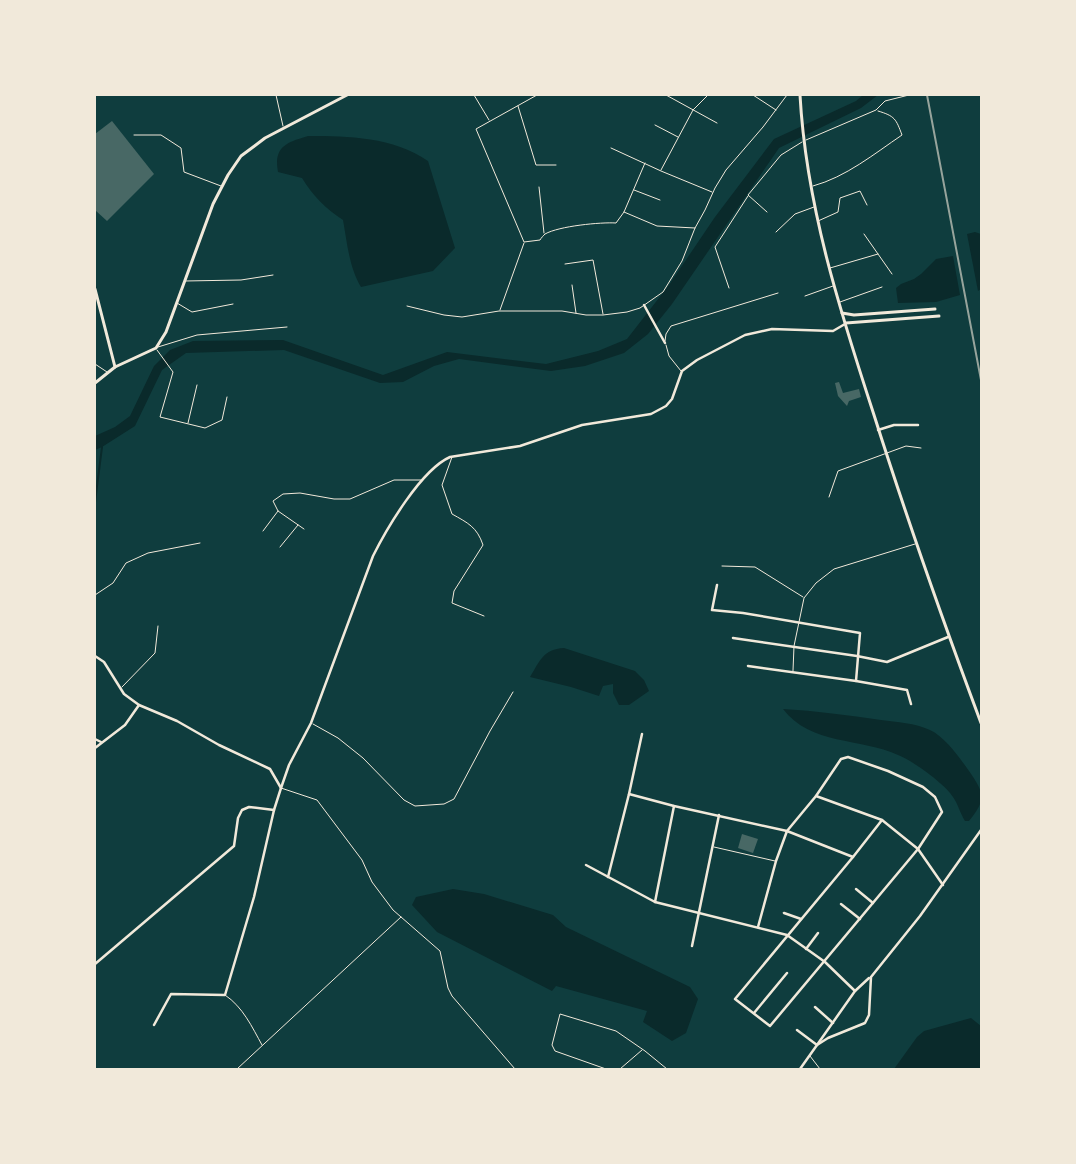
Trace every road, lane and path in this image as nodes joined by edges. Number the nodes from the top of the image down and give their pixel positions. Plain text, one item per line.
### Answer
1 (276, 95) edge
2 (347, 95) edge
3 (474, 95) edge
4 (537, 95) edge
5 (666, 95) edge
6 (708, 95) edge
7 (753, 95) edge
8 (787, 95) edge
9 (800, 95) edge
10 (909, 95) edge
11 (518, 105) junction
12 (693, 110) junction
13 (776, 110) junction
14 (876, 110) junction
15 (489, 122) junction
16 (717, 123) dead end
17 (655, 125) dead end
18 (283, 127) junction
19 (134, 135) dead end
20 (679, 137) junction
21 (804, 141) junction
22 (611, 148) dead end
23 (645, 164) junction
24 (556, 165) dead end
25 (660, 171) junction
26 (222, 186) junction
27 (812, 186) junction
28 (539, 187) dead end
29 (633, 190) junction
30 (713, 192) junction
31 (748, 196) junction
32 (660, 200) dead end
33 (867, 205) dead end
34 (815, 206) junction
35 (624, 212) junction
36 (767, 212) dead end
37 (817, 221) junction
38 (694, 228) junction
39 (776, 232) dead end
40 (544, 234) junction
41 (864, 234) dead end
42 (524, 242) junction
43 (878, 254) junction
44 (565, 264) dead end
45 (829, 268) junction
46 (892, 274) dead end
47 (273, 275) dead end
48 (184, 281) junction
49 (572, 285) dead end
50 (834, 285) junction
51 (882, 287) dead end
52 (730, 288) dead end
53 (95, 290) edge
54 (778, 293) dead end
55 (806, 296) dead end
56 (176, 302) junction
57 (839, 302) junction
58 (233, 304) dead end
59 (644, 305) junction
60 (407, 306) dead end
61 (935, 309) dead end
62 (499, 311) junction
63 (842, 313) junction
64 (576, 314) junction
65 (603, 315) junction
66 (939, 316) dead end
67 (846, 323) junction
68 (287, 327) dead end
69 (665, 343) junction
70 (156, 348) junction
71 (95, 364) edge
72 (115, 367) junction
73 (682, 371) junction
74 (107, 373) junction
75 (95, 383) edge
76 (197, 385) dead end
77 (228, 397) dead end
78 (188, 423) junction
79 (918, 425) dead end
80 (878, 430) junction
81 (922, 448) dead end
82 (885, 453) junction
83 (453, 456) junction
84 (422, 480) junction
85 (829, 497) dead end
86 (278, 511) junction
87 (298, 524) junction
88 (304, 529) dead end
89 (263, 531) dead end
90 (200, 543) dead end
91 (916, 544) junction
92 (280, 547) dead end
93 (722, 566) dead end
94 (717, 585) dead end
95 (95, 595) edge
96 (804, 598) junction
97 (484, 616) dead end
98 (798, 624) junction
99 (158, 626) dead end
100 (948, 637) junction
101 (733, 638) dead end
102 (794, 646) junction
103 (95, 656) edge
104 (857, 656) junction
105 (748, 666) dead end
106 (793, 672) junction
107 (856, 681) junction
108 (120, 688) junction
109 (513, 692) dead end
110 (911, 704) dead end
111 (139, 705) junction
112 (310, 723) junction
113 (981, 723) edge
114 (642, 734) dead end
115 (95, 739) edge
116 (101, 742) junction
117 (95, 748) edge
118 (281, 788) junction
119 (629, 794) junction
120 (816, 796) junction
121 (674, 806) junction
122 (274, 810) junction
123 (719, 815) junction
124 (882, 820) junction
125 (981, 830) edge
126 (787, 831) junction
127 (713, 847) junction
128 (918, 849) junction
129 (854, 857) junction
130 (776, 861) junction
131 (586, 865) dead end
132 (608, 877) junction
133 (943, 885) junction
134 (856, 889) dead end
135 (655, 902) junction
136 (873, 903) junction
137 (841, 904) dead end
138 (699, 913) junction
139 (784, 914) dead end
140 (402, 917) junction
141 (801, 919) junction
142 (860, 919) junction
143 (758, 927) junction
144 (818, 933) dead end
145 (788, 935) junction
146 (692, 946) dead end
147 (806, 949) junction
148 (824, 962) junction
149 (95, 964) edge
150 (787, 973) dead end
151 (871, 977) junction
152 (855, 991) junction
153 (225, 995) junction
154 (815, 1007) dead end
155 (754, 1013) junction
156 (833, 1023) junction
157 (154, 1025) dead end
158 (797, 1030) dead end
159 (263, 1045) junction
160 (817, 1045) junction
161 (642, 1050) junction
162 (810, 1056) junction
163 (237, 1069) edge
164 (514, 1069) edge
165 (606, 1069) edge
166 (620, 1069) edge
167 (667, 1069) edge
168 (800, 1069) edge
169 (820, 1069) edge

1 - 18 lane
2 - 18 street
3 - 15 lane
4 - 11 lane
5 - 12 lane
6 - 12 lane
7 - 13 lane
8 - 13 lane
9 - 21 street
10 - 14 lane
11 - 15 lane
11 - 24 lane
12 - 16 lane
12 - 20 lane
13 - 30 lane
14 - 21 lane
14 - 27 lane
15 - 42 lane
17 - 20 lane
18 - 26 street
19 - 26 lane
20 - 25 lane
21 - 27 street
21 - 31 lane
22 - 23 lane
23 - 25 lane
23 - 29 lane
25 - 30 lane
26 - 48 street
27 - 34 street
28 - 40 lane
29 - 32 lane
29 - 35 lane
30 - 38 lane
31 - 36 lane
31 - 52 lane
33 - 37 lane
34 - 37 street
34 - 39 lane
35 - 38 lane
35 - 40 lane
37 - 45 street
38 - 59 lane
40 - 42 lane
41 - 43 lane
42 - 62 lane
43 - 45 lane
43 - 46 lane
44 - 65 lane
45 - 50 street
47 - 48 lane
48 - 56 street
49 - 64 lane
50 - 55 lane
50 - 57 street
51 - 57 lane
53 - 72 street
54 - 69 lane
56 - 58 lane
56 - 70 street
57 - 63 street
59 - 65 lane
59 - 69 street
60 - 62 lane
61 - 63 street
62 - 64 lane
63 - 67 street
64 - 65 lane
66 - 67 street
67 - 73 street
67 - 80 street
68 - 70 lane
69 - 73 lane
70 - 72 street
70 - 78 lane
71 - 74 lane
72 - 74 street
73 - 83 street
74 - 75 street
76 - 78 lane
77 - 78 lane
79 - 80 street
80 - 82 street
81 - 82 lane
82 - 85 lane
82 - 91 street
83 - 84 street
83 - 97 lane
84 - 86 lane
84 - 112 street
86 - 87 lane
86 - 89 lane
87 - 88 lane
87 - 92 lane
90 - 95 lane
91 - 96 lane
91 - 100 street
93 - 96 lane
94 - 98 street
96 - 98 lane
98 - 102 lane
98 - 104 street
99 - 108 lane
100 - 104 street
100 - 113 street
101 - 102 street
102 - 104 street
102 - 106 lane
103 - 108 street
104 - 107 street
105 - 106 street
106 - 107 street
107 - 110 street
108 - 111 street
109 - 112 lane
111 - 116 street
111 - 118 street
112 - 118 street
114 - 119 street
115 - 116 street
116 - 117 street
118 - 122 street
118 - 140 lane
119 - 121 street
119 - 132 street
120 - 124 street
120 - 126 street
120 - 128 street
121 - 123 street
121 - 135 street
122 - 149 street
122 - 153 street
123 - 126 street
123 - 127 street
124 - 128 street
124 - 129 street
125 - 133 street
126 - 129 street
126 - 130 street
127 - 130 lane
127 - 138 street
128 - 133 street
128 - 136 street
129 - 141 street
130 - 143 street
131 - 132 street
132 - 135 street
133 - 151 street
134 - 136 street
135 - 138 street
136 - 142 street
137 - 142 street
138 - 143 street
138 - 146 street
139 - 141 street
140 - 159 lane
140 - 164 lane
141 - 145 street
142 - 148 street
143 - 145 street
144 - 147 street
145 - 147 street
145 - 155 street
147 - 148 street
148 - 152 street
148 - 155 street
150 - 155 street
151 - 152 street
151 - 160 street
152 - 156 street
153 - 157 street
153 - 159 lane
154 - 156 street
156 - 160 street
158 - 160 street
159 - 163 lane
160 - 162 street
161 - 165 lane
161 - 166 lane
161 - 167 lane
162 - 168 street
162 - 169 lane

